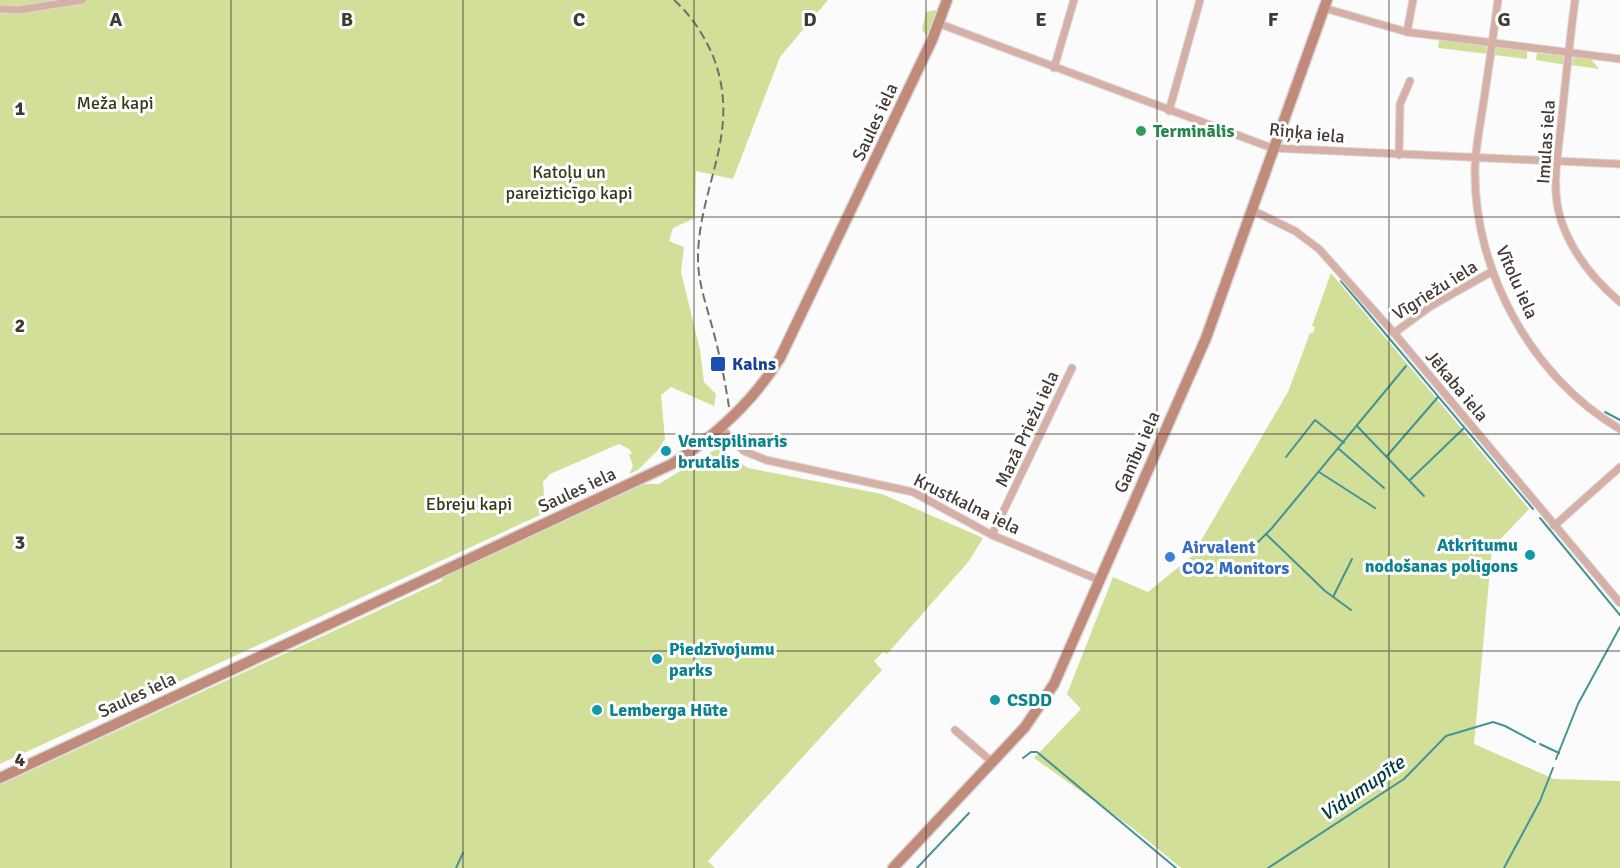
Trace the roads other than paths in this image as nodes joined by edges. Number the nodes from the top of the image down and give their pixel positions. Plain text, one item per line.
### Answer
1 (82, 0) edge
2 (948, 0) edge
3 (1074, 0) edge
4 (1200, 0) edge
5 (1413, 0) edge
6 (1498, 0) edge
7 (1575, 0) edge
8 (1326, 4) edge
9 (0, 9) edge
10 (940, 24) junction
11 (1407, 32) junction
12 (1492, 44) junction
13 (1569, 52) junction
14 (1620, 59) edge
15 (1054, 68) junction
16 (1410, 81) dead end
17 (1169, 111) junction
18 (1272, 148) junction
19 (1399, 155) junction
20 (1475, 158) junction
21 (1557, 161) junction
22 (1620, 164) edge
23 (1252, 210) junction
24 (1493, 271) junction
25 (1620, 302) edge
26 (1394, 333) junction
27 (1072, 368) dead end
28 (721, 428) junction
29 (1620, 429) edge
30 (1620, 467) edge
31 (1554, 526) junction
32 (992, 535) junction
33 (1100, 580) junction
34 (1620, 603) edge
35 (956, 730) dead end
36 (992, 762) junction
37 (0, 778) edge
38 (893, 868) edge

1 - 9 street
2 - 10 street, Saules iela
3 - 15 street
4 - 17 street
5 - 11 street
6 - 12 street, Vītolu iela
7 - 13 street, Imulas iela
8 - 11 street
8 - 18 street, Ganību iela
10 - 15 street, Riņķa iela
10 - 28 street, Saules iela
11 - 12 street
12 - 13 street
12 - 20 street, Vītolu iela
13 - 14 street
13 - 21 street, Imulas iela
15 - 17 street, Riņķa iela
16 - 19 street
17 - 18 street, Riņķa iela
18 - 19 street, Riņķa iela
18 - 23 street, Ganību iela
19 - 20 street, Riņķa iela
20 - 21 street, Riņķa iela
20 - 24 street, Vītolu iela
21 - 22 street, Riņķa iela
21 - 25 street, Imulas iela
23 - 26 street, Jēkaba iela
23 - 33 street, Ganību iela
24 - 26 street, Vīgriežu iela
24 - 29 street, Vītolu iela
26 - 31 street, Jēkaba iela
27 - 32 street, Mazā Priežu iela
28 - 32 street, Krustkalna iela
28 - 37 street, Saules iela
30 - 31 street
31 - 34 street, Jēkaba iela
32 - 33 street, Krustkalna iela
33 - 36 street, Ganību iela
35 - 36 street
36 - 38 street, Ganību iela

